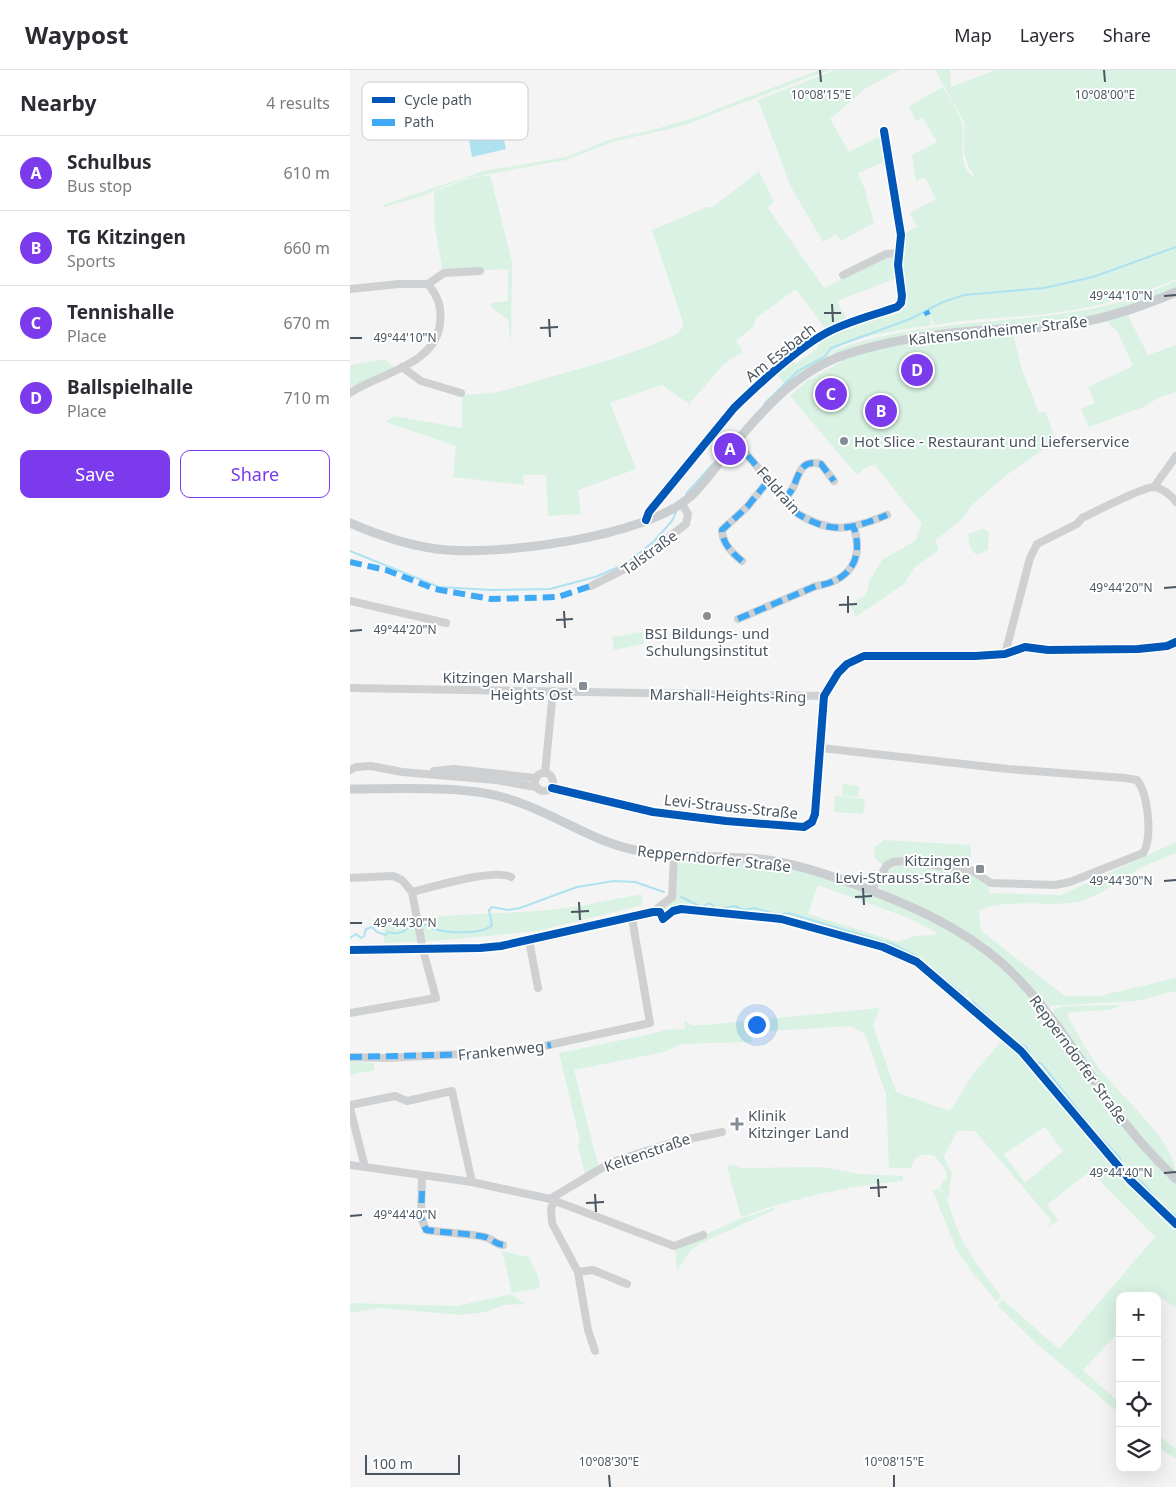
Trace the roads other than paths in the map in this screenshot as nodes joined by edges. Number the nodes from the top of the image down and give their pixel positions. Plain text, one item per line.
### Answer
1 (884, 131) dead end
2 (899, 253) junction
3 (480, 271) dead end
4 (843, 275) dead end
5 (428, 284) junction
6 (350, 289) edge
7 (1176, 292) edge
8 (402, 367) junction
9 (350, 393) edge
10 (461, 393) dead end
11 (736, 442) junction
12 (1176, 456) edge
13 (769, 480) junction
14 (834, 481) dead end
15 (1154, 487) junction
16 (784, 498) junction
17 (1176, 502) edge
18 (682, 504) junction
19 (887, 515) dead end
20 (646, 520) junction
21 (350, 523) edge
22 (854, 528) junction
23 (742, 561) dead end
24 (590, 586) dead end
25 (350, 601) edge
26 (738, 619) dead end
27 (446, 623) dead end
28 (1176, 642) edge
29 (1167, 646) junction
30 (1176, 648) edge
31 (1005, 654) junction
32 (350, 688) edge
33 (553, 692) junction
34 (824, 696) junction
35 (821, 748) junction
36 (350, 770) edge
37 (430, 773) junction
38 (545, 773) junction
39 (536, 778) junction
40 (536, 786) junction
41 (552, 788) junction
42 (350, 789) edge
43 (674, 855) junction
44 (510, 877) dead end
45 (350, 878) edge
46 (872, 890) junction
47 (412, 892) junction
48 (632, 918) junction
49 (529, 940) junction
50 (350, 950) edge
51 (423, 950) junction
52 (538, 988) dead end
53 (350, 1013) edge
54 (350, 1057) edge
55 (350, 1107) edge
56 (722, 1132) dead end
57 (350, 1165) edge
58 (365, 1167) junction
59 (422, 1175) junction
60 (1175, 1178) edge
61 (472, 1182) junction
62 (552, 1200) junction
63 (703, 1235) dead end
64 (502, 1245) dead end
65 (578, 1272) junction
66 (627, 1284) dead end
67 (596, 1351) dead end

1 - 2 street, Am Essbach
2 - 4 street
2 - 20 street, Am Essbach
3 - 5 street
5 - 6 street
5 - 8 street
7 - 11 main road, Kaltensondheimer Straße
8 - 9 street
8 - 10 street
11 - 13 street, Feldrain
11 - 18 main road, Kaltensondheimer Straße
12 - 15 street
13 - 16 street, Feldrain
13 - 23 street
14 - 16 street
15 - 17 street
15 - 31 street
16 - 22 street, Feldrain
18 - 20 main road, Kaltensondheimer Straße
18 - 24 street, Talstraße
19 - 22 street, Feldrain
20 - 21 main road, Kaltensondheimer Straße
22 - 26 street
25 - 27 street
28 - 29 street, Marshall-Heights-Ring
29 - 30 street, Marshall-Heights-Ring
29 - 31 street, Marshall-Heights-Ring
31 - 34 street, Marshall-Heights-Ring
32 - 33 street, Marshall-Heights-Ring
33 - 34 street, Marshall-Heights-Ring
33 - 38 street
34 - 35 street, Levi-Strauss-Straße
35 - 41 street, Levi-Strauss-Straße
35 - 46 street
36 - 37 street, Levi-Strauss-Straße
37 - 39 street, Levi-Strauss-Straße
37 - 40 street, Levi-Strauss-Straße
38 - 39 street
38 - 41 street
39 - 40 street
40 - 41 street, Levi-Strauss-Straße
42 - 43 main road, Repperndorfer Straße
43 - 46 main road, Repperndorfer Straße
43 - 48 street
44 - 47 street
45 - 47 street
46 - 60 main road, Repperndorfer Straße
47 - 51 street
48 - 49 street
48 - 54 street, Frankenweg
49 - 51 street
49 - 52 street
50 - 51 street
51 - 53 street
55 - 58 street
55 - 61 street
56 - 62 street, Keltenstraße
57 - 58 street
58 - 59 street
59 - 61 street
59 - 64 street
61 - 62 street
62 - 63 street
62 - 65 street
65 - 66 street
65 - 67 street

